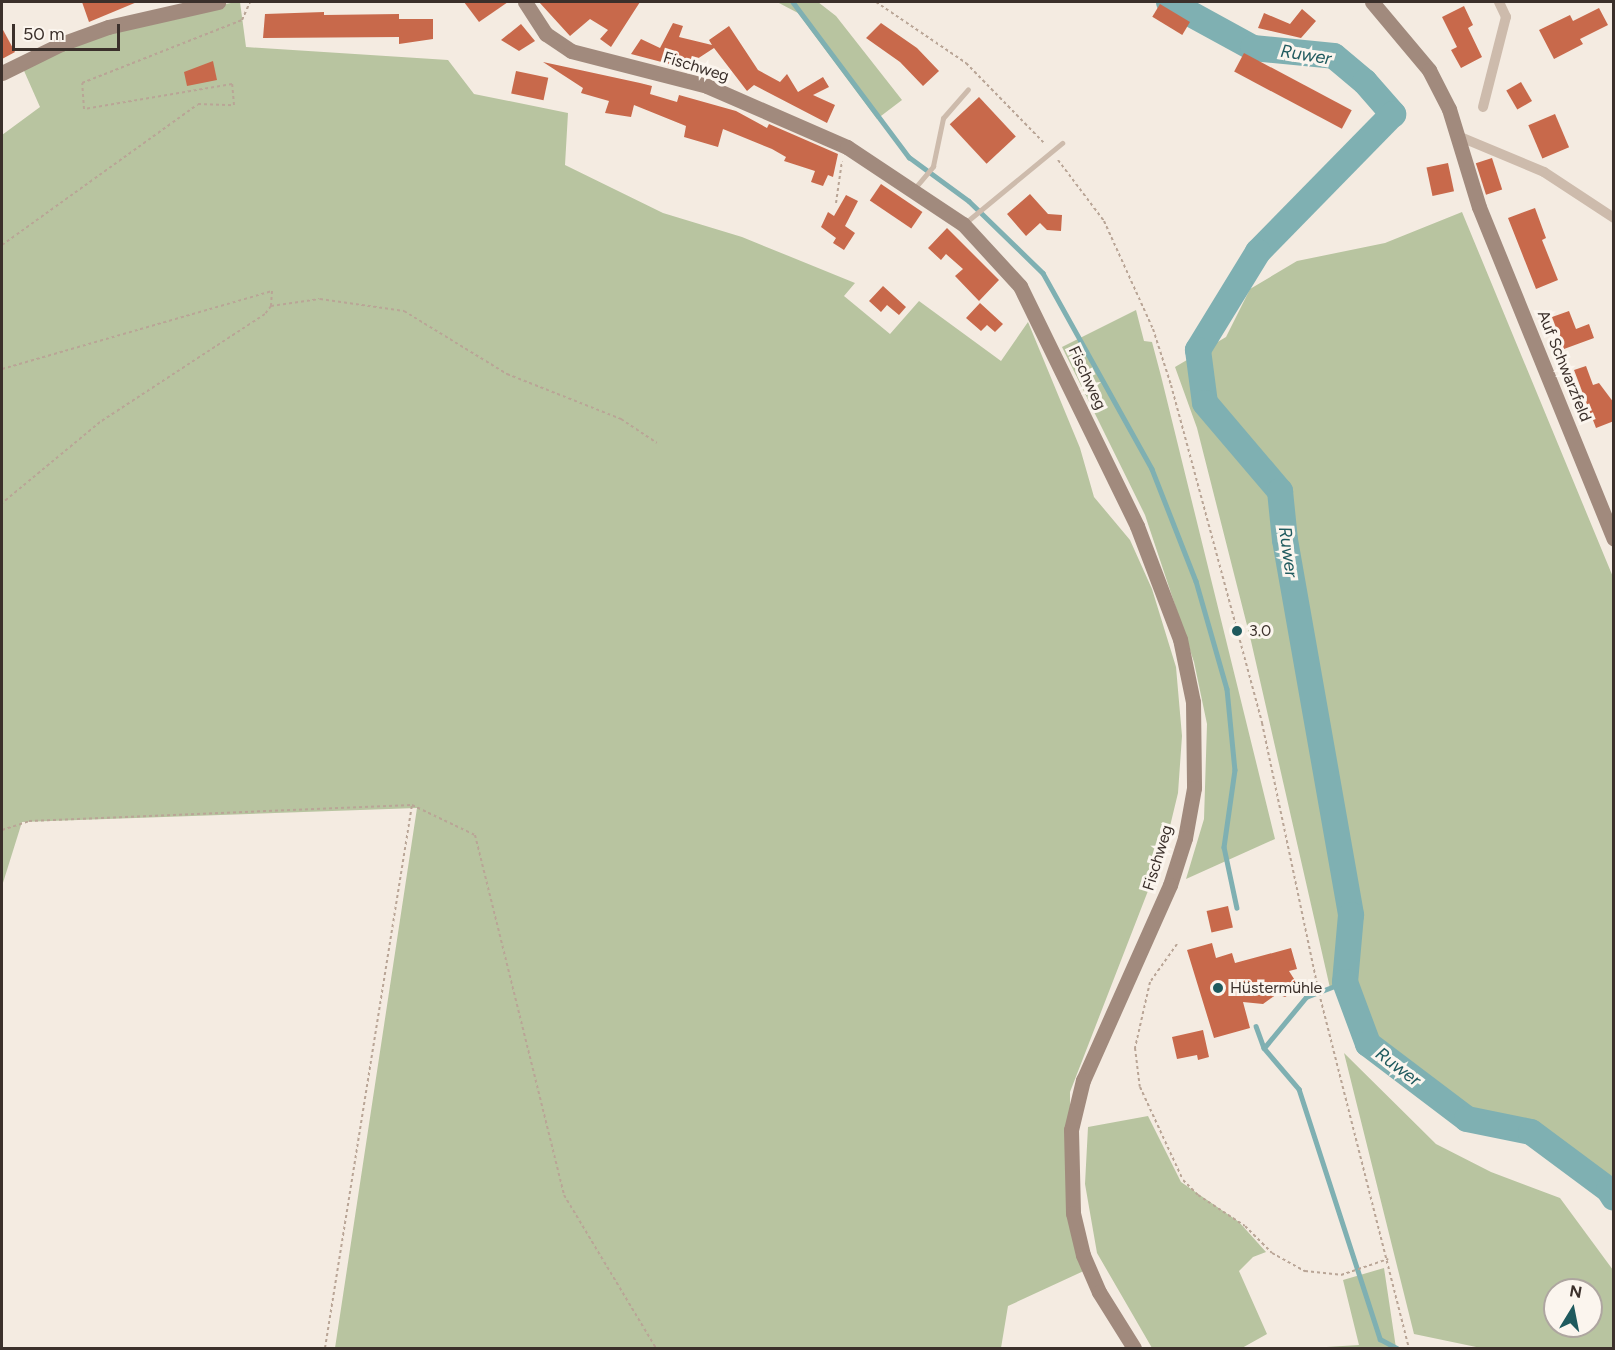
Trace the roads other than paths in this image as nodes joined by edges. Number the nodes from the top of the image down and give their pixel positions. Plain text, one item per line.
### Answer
1 (218, 2) edge
2 (525, 2) edge
3 (1372, 2) edge
4 (1499, 2) edge
5 (2, 73) edge
6 (968, 89) dead end
7 (1483, 107) dead end
8 (1458, 136) junction
9 (1062, 143) dead end
10 (914, 189) junction
11 (1614, 218) edge
12 (963, 224) junction
13 (1614, 539) edge
14 (1134, 1348) edge

1 - 5 main road
2 - 10 main road, Fischweg
3 - 8 main road, Auf Schwarzfeld
4 - 7 street
6 - 10 lane
8 - 11 street
8 - 13 main road, Auf Schwarzfeld
9 - 12 lane
10 - 12 main road, Fischweg
12 - 14 main road, Fischweg

